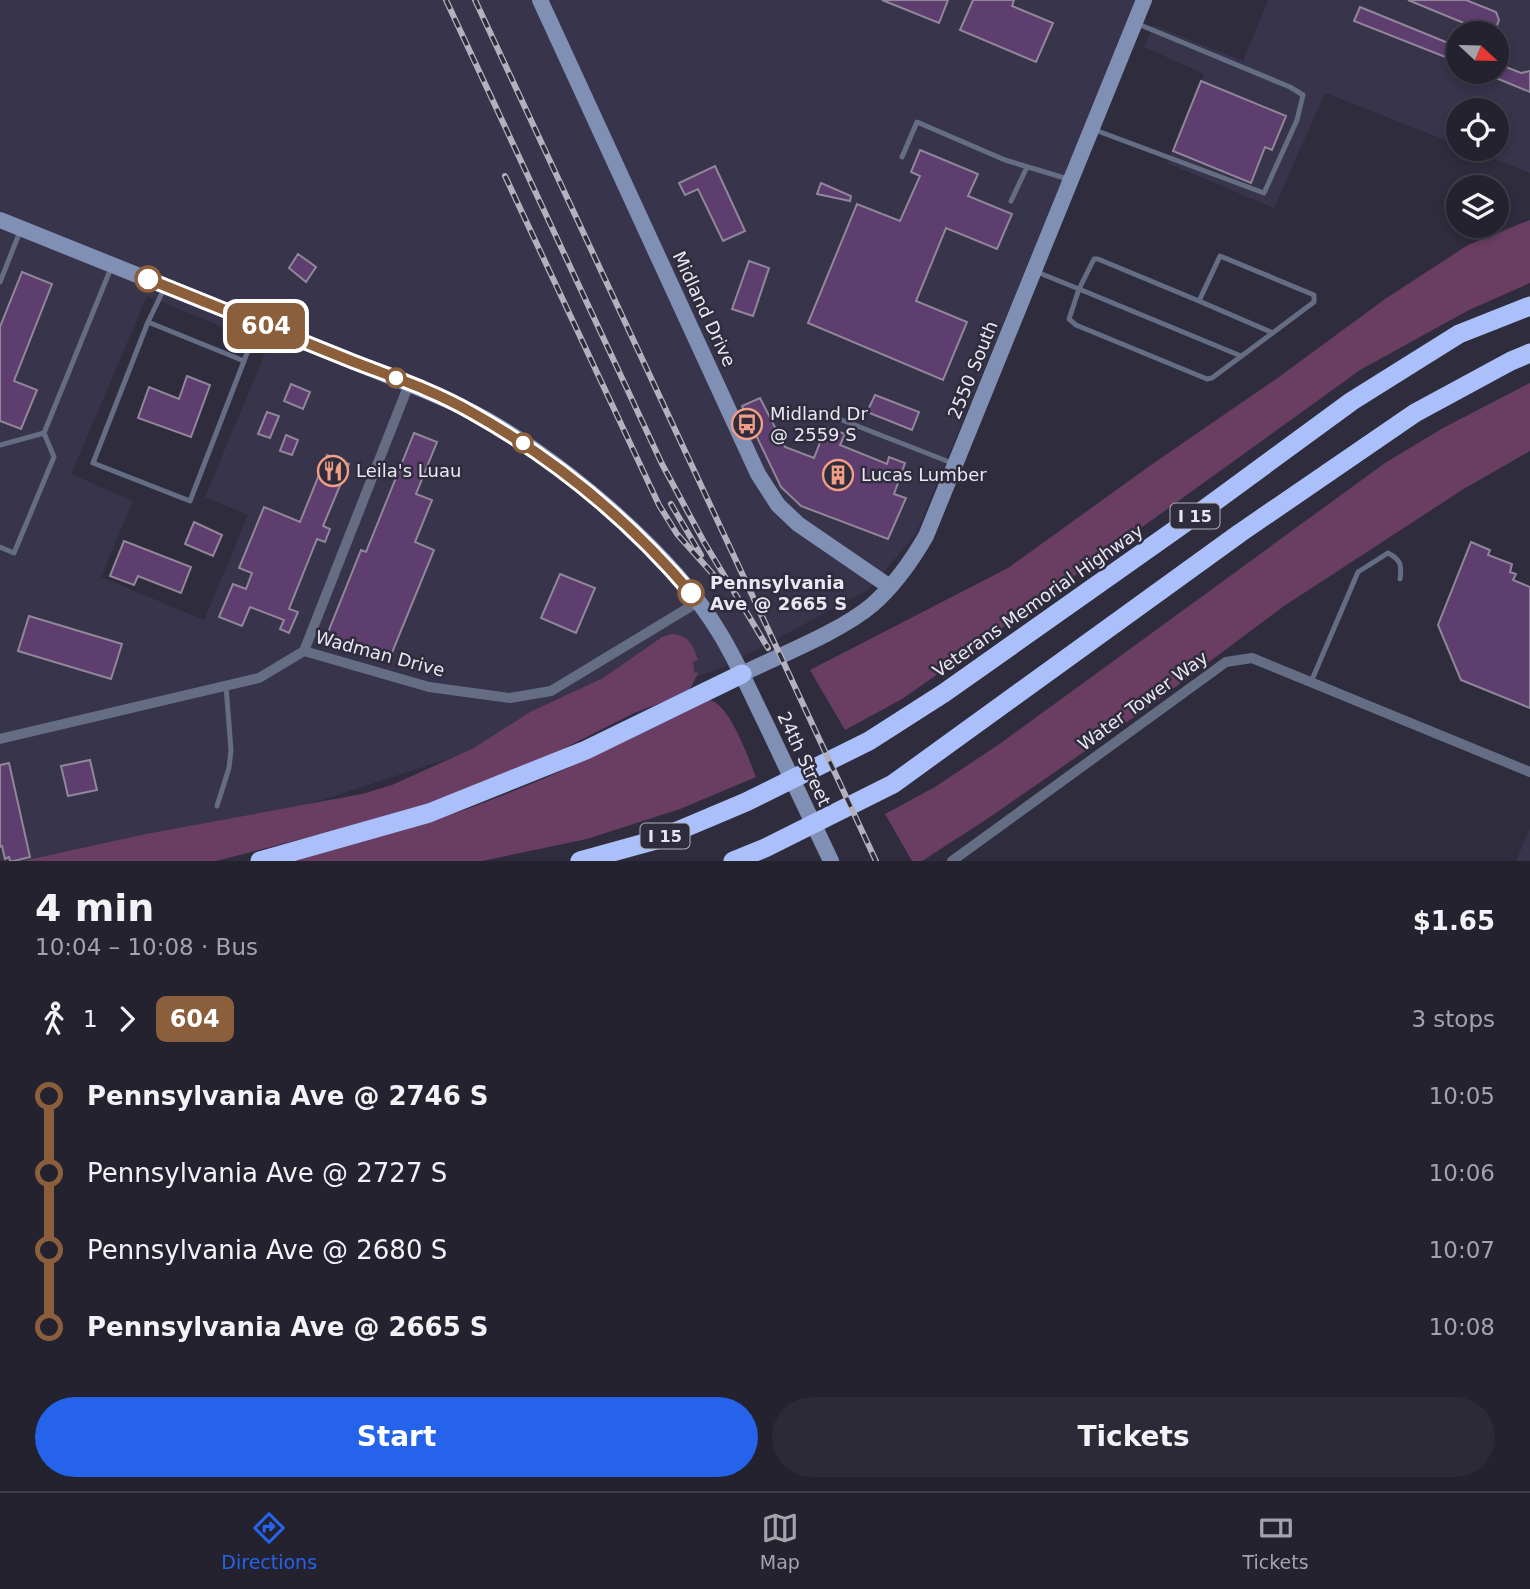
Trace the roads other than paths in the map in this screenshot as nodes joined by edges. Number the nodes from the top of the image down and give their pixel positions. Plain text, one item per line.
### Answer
1 (540, 0) edge
2 (1144, 0) edge
3 (1135, 23) junction
4 (1092, 129) junction
5 (901, 157) dead end
6 (1027, 166) junction
7 (1071, 180) junction
8 (1012, 201) dead end
9 (0, 220) edge
10 (21, 229) junction
11 (112, 265) junction
12 (1034, 271) junction
13 (0, 282) edge
14 (166, 286) junction
15 (1079, 289) junction
16 (1199, 301) junction
17 (1530, 306) edge
18 (148, 322) junction
19 (258, 323) junction
20 (1273, 333) junction
21 (1530, 353) edge
22 (1241, 356) junction
23 (244, 361) junction
24 (409, 384) junction
25 (824, 413) dead end
26 (44, 433) junction
27 (0, 445) edge
28 (955, 464) junction
29 (0, 547) edge
30 (1400, 579) dead end
31 (890, 587) junction
32 (698, 601) junction
33 (304, 651) junction
34 (742, 674) junction
35 (1311, 682) junction
36 (226, 686) junction
37 (0, 739) edge
38 (1530, 772) edge
39 (217, 806) dead end
40 (260, 861) edge
41 (580, 861) edge
42 (733, 861) edge
43 (831, 861) edge
44 (952, 861) edge

1 - 31 street, Midland Drive
2 - 3 street, 2550 South
3 - 4 street, 2550 South
3 - 4 lane
4 - 7 street, 2550 South
5 - 6 lane
6 - 7 lane
6 - 8 lane
7 - 12 street, 2550 South
9 - 10 street, 24th Street
10 - 11 street, 24th Street
10 - 13 lane
11 - 14 street, 24th Street
11 - 26 lane
12 - 15 lane
12 - 28 street, 2550 South
14 - 18 lane
14 - 19 street, 24th Street
15 - 16 lane
15 - 22 lane
15 - 22 lane
16 - 20 lane
16 - 20 lane
17 - 41 highway, Veterans Memorial Highway / I 15
18 - 23 lane
18 - 23 lane
19 - 23 lane
19 - 24 street, 24th Street
20 - 22 lane
21 - 42 highway, I 15
24 - 32 street, 24th Street
24 - 33 street
25 - 28 lane
26 - 27 lane
26 - 29 lane
28 - 31 street, 2550 South
30 - 35 lane
31 - 34 street, 2550 South
32 - 33 street, Wadman Drive
32 - 34 street, 24th Street
33 - 36 street, Wadman Drive
34 - 40 highway
34 - 43 street, 24th Street
35 - 38 street, Water Tower Way
35 - 44 street, Water Tower Way
36 - 37 street, Wadman Drive
36 - 39 lane

